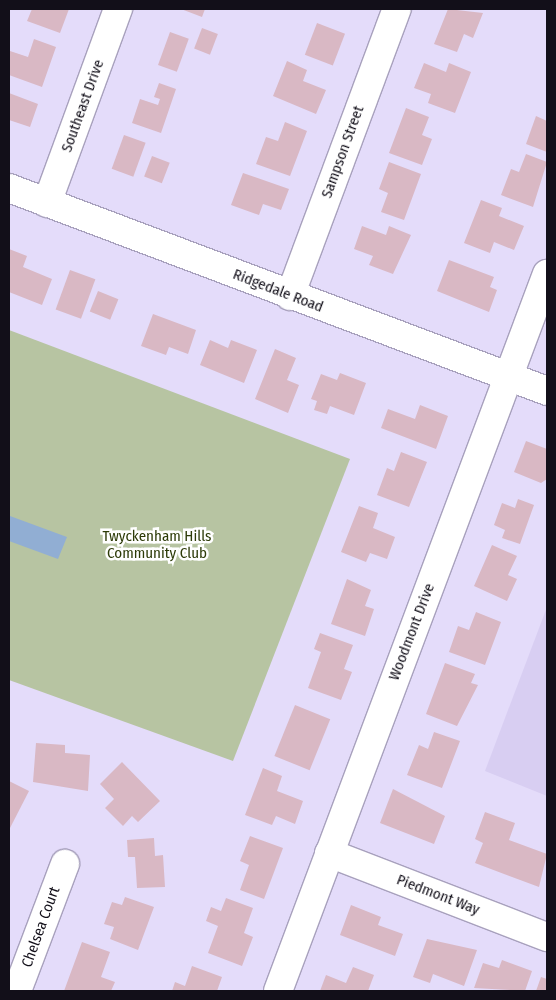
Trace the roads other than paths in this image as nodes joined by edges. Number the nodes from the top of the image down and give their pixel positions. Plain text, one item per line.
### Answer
1 (118, 9) edge
2 (397, 9) edge
3 (9, 188) edge
4 (47, 203) junction
5 (547, 274) edge
6 (290, 296) junction
7 (508, 376) junction
8 (547, 391) edge
9 (329, 854) junction
10 (65, 864) dead end
11 (547, 937) edge
12 (17, 991) edge
13 (278, 991) edge

1 - 4 street, Southeast Drive
2 - 6 street, Sampson Street
3 - 4 street, Ridgedale Road
4 - 6 street, Ridgedale Road
5 - 7 street, Woodmont Drive
6 - 7 street, Ridgedale Road
7 - 8 street, Ridgedale Road
7 - 9 street, Woodmont Drive
9 - 11 street, Piedmont Way
9 - 13 street, Woodmont Drive
10 - 12 street, Chelsea Court

